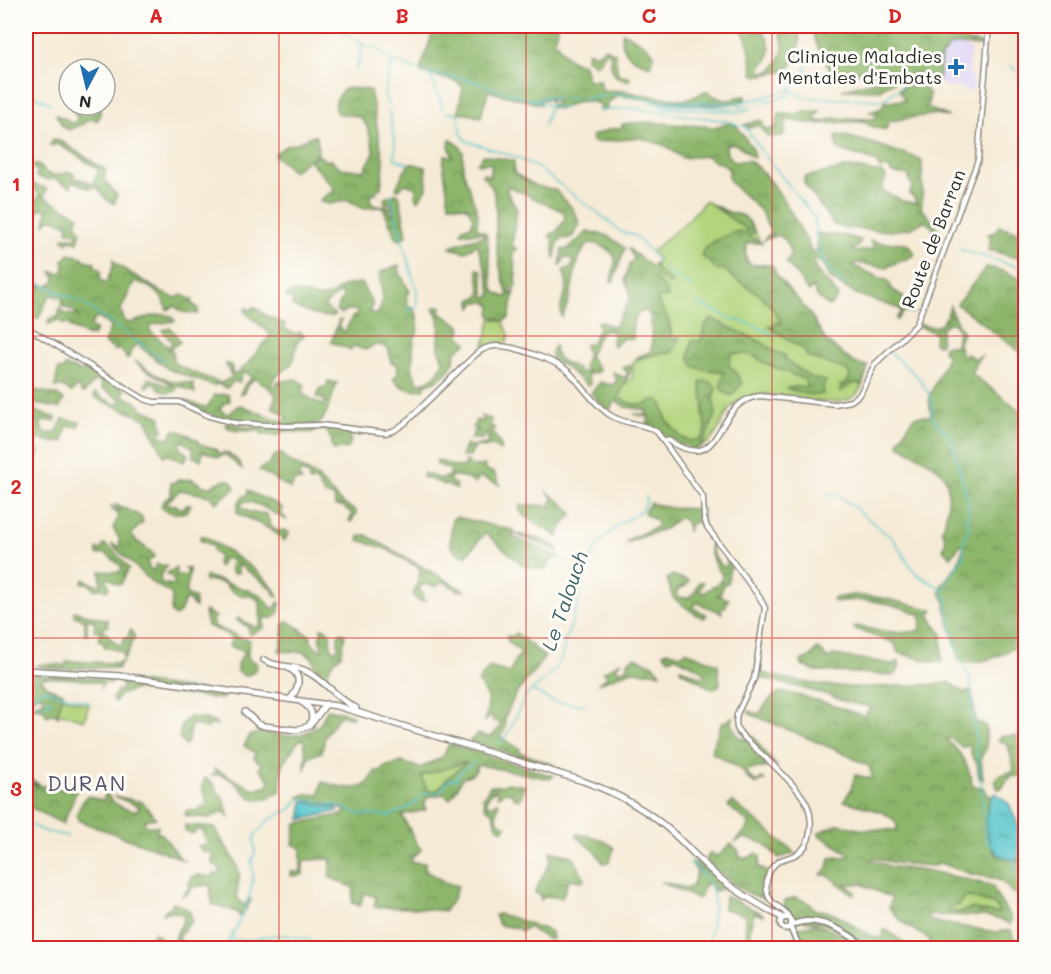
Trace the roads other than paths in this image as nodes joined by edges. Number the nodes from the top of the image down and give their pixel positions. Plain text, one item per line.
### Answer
1 (989, 26) edge
2 (26, 327) edge
3 (664, 440) junction
4 (26, 670) edge
5 (289, 698) junction
6 (326, 704) junction
7 (388, 720) junction
8 (787, 921) junction
9 (800, 948) edge
10 (866, 948) edge

1 - 3 main road, Route de Barran
2 - 3 main road
3 - 8 main road
4 - 5 highway
5 - 6 highway
5 - 6 highway
5 - 7 highway
6 - 7 highway
7 - 8 highway
8 - 9 main road
8 - 10 main road

